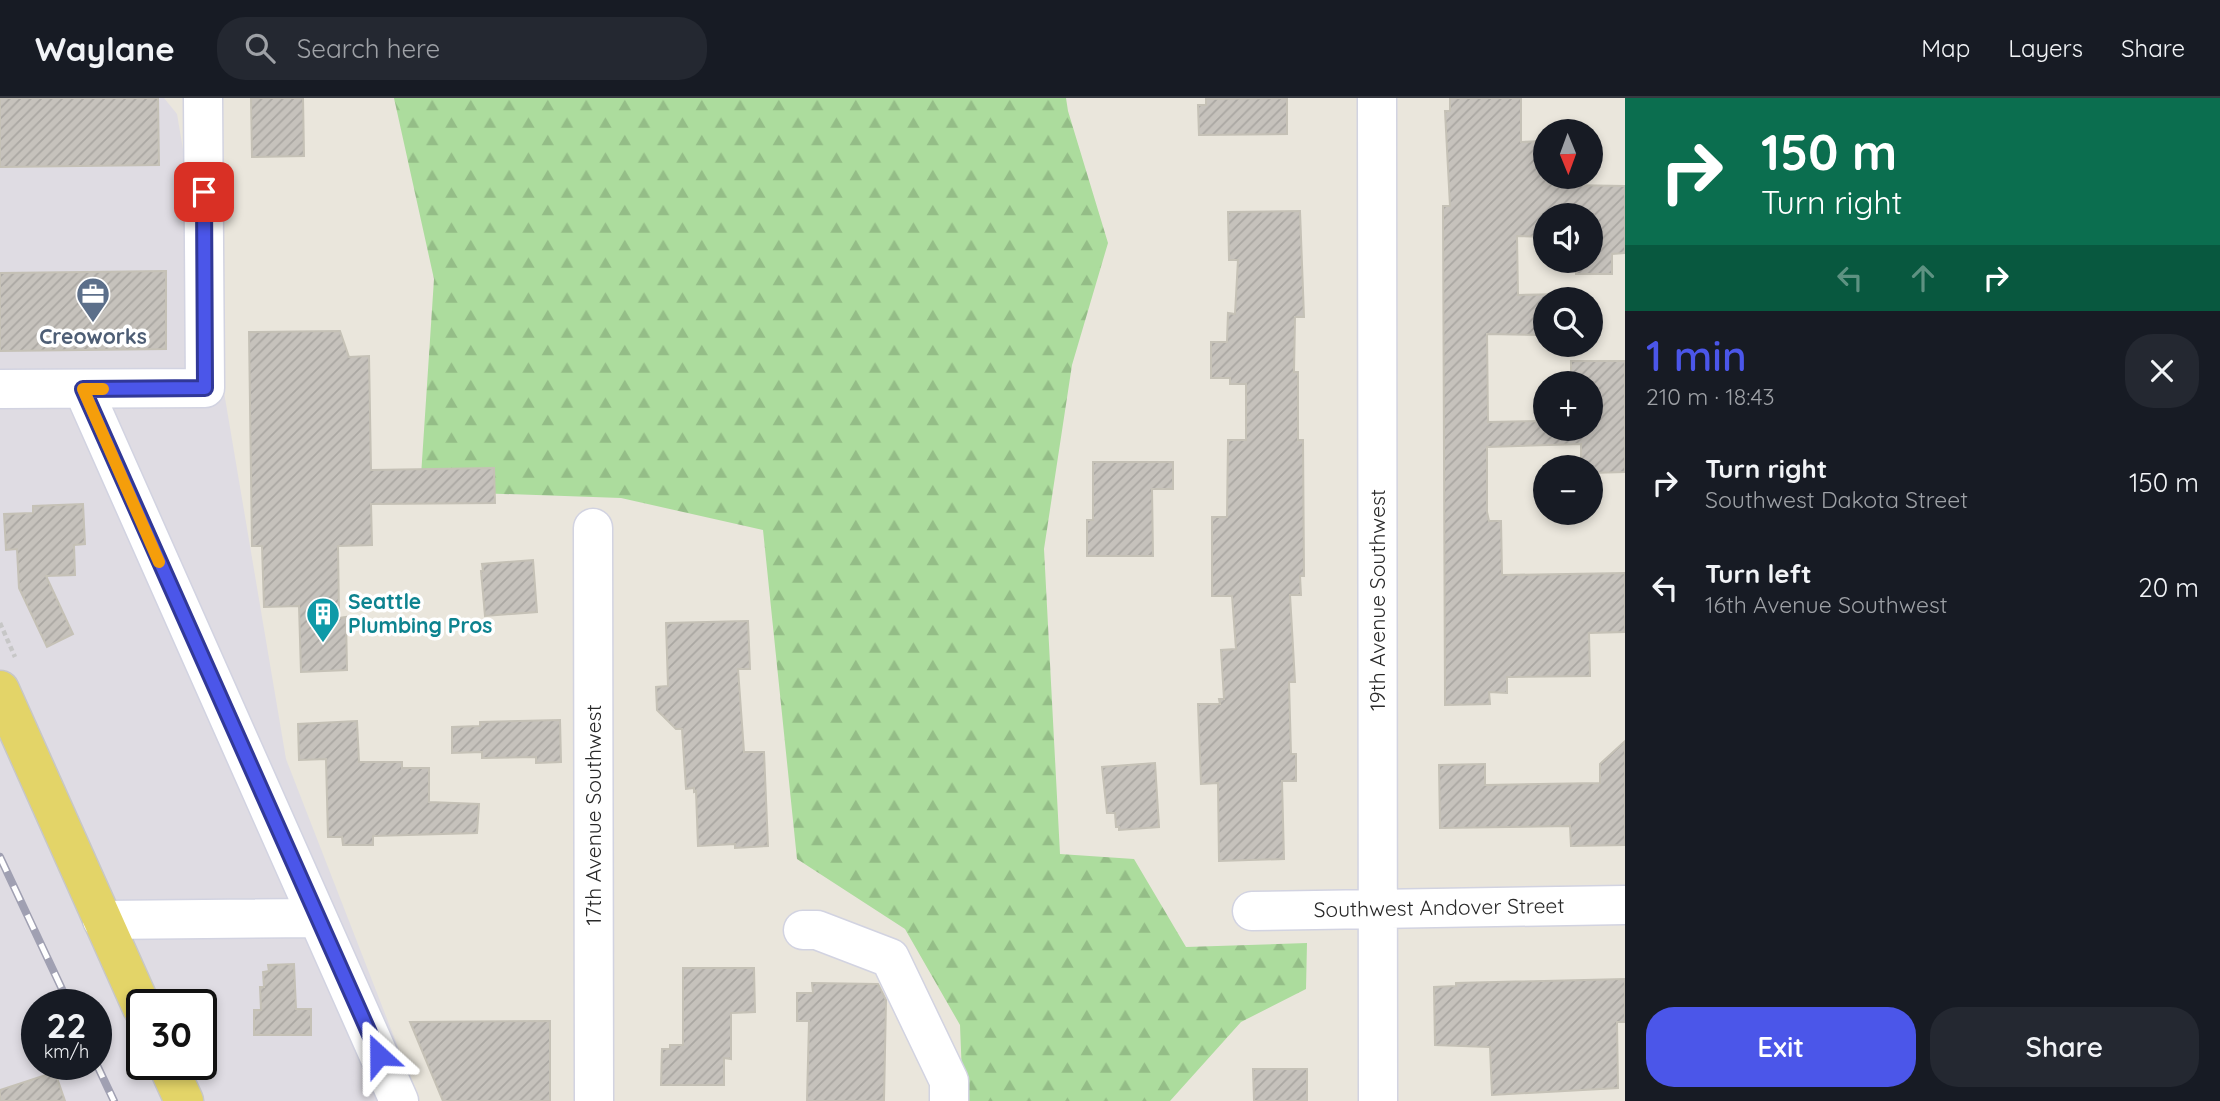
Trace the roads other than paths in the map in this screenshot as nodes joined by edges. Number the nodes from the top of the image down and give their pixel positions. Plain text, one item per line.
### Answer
1 (203, 98) edge
2 (1377, 98) edge
3 (0, 389) edge
4 (83, 389) junction
5 (593, 528) dead end
6 (0, 690) edge
7 (1625, 905) edge
8 (1378, 908) junction
9 (1252, 911) dead end
10 (317, 918) junction
11 (102, 920) junction
12 (803, 930) dead end
13 (133, 989) edge
14 (174, 1080) edge
15 (184, 1101) edge
16 (399, 1101) edge
17 (594, 1101) edge
18 (949, 1101) edge
19 (1378, 1101) edge

1 - 4 street
2 - 8 street, 19th Avenue Southwest
3 - 4 street
4 - 10 street
5 - 17 street, 17th Avenue Southwest
6 - 11 main road
7 - 8 street, Southwest Andover Street
8 - 9 street, Southwest Andover Street
8 - 19 street, 19th Avenue Southwest
10 - 11 street
10 - 16 street
11 - 13 main road
12 - 18 street
14 - 15 main road

